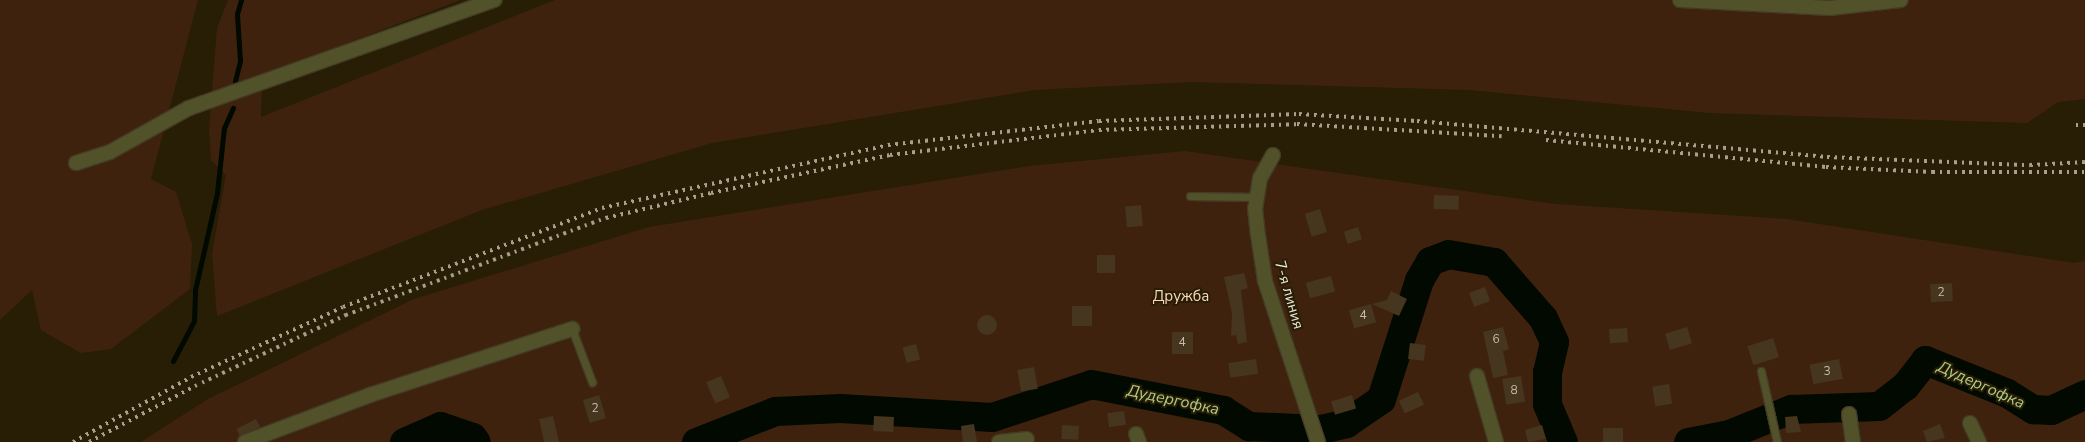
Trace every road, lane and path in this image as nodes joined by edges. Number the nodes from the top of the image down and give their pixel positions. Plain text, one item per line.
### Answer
1 (494, 0) edge
2 (1680, 0) edge
3 (1901, 0) edge
4 (1272, 155) dead end
5 (76, 163) dead end
6 (1190, 196) dead end
7 (1256, 197) junction
8 (572, 329) joint
9 (1761, 371) dead end
10 (1477, 376) dead end
11 (592, 382) dead end
12 (1849, 414) dead end
13 (1970, 423) dead end
14 (1027, 439) dead end
15 (245, 442) edge
16 (999, 442) edge
17 (1318, 442) edge
18 (1496, 442) edge
19 (1777, 442) edge
20 (1853, 442) edge
21 (1979, 442) edge

1 - 5 street
2 - 3 street
4 - 7 street, 7-я линия
6 - 7 lane
7 - 17 street, 7-я линия
8 - 11 lane
8 - 15 street
9 - 19 lane
10 - 18 street
12 - 20 street
13 - 21 street
14 - 16 street

